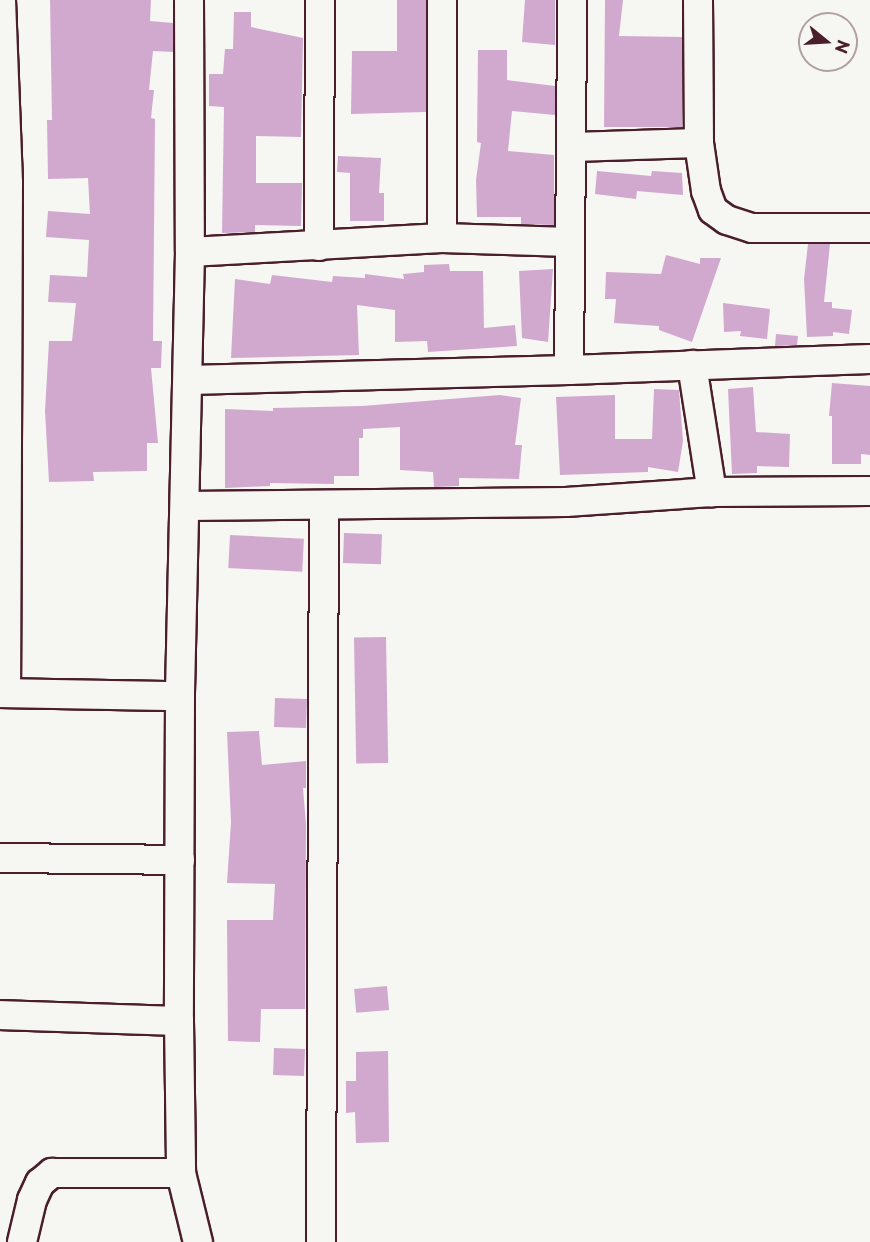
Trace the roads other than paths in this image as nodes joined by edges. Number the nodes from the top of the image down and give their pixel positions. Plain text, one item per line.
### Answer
1 (1, 0) edge
2 (189, 0) edge
3 (321, 0) edge
4 (442, 0) edge
5 (572, 0) edge
6 (698, 0) edge
7 (699, 143) junction
8 (572, 147) junction
9 (870, 228) edge
10 (442, 238) junction
11 (569, 242) junction
12 (319, 246) junction
13 (190, 252) junction
14 (870, 359) edge
15 (692, 365) junction
16 (569, 370) junction
17 (189, 380) junction
18 (870, 491) edge
19 (712, 492) junction
20 (324, 505) junction
21 (187, 506) junction
22 (3, 693) edge
23 (180, 696) junction
24 (0, 858) edge
25 (180, 860) junction
26 (0, 1016) edge
27 (179, 1021) junction
28 (181, 1173) junction
29 (22, 1242) edge
30 (198, 1242) edge
31 (321, 1242) edge

1 - 22 street
2 - 13 street
3 - 12 street
4 - 10 street
5 - 8 street
6 - 7 street
7 - 8 street
7 - 9 street
8 - 11 street
10 - 11 street
10 - 12 street
11 - 16 street
12 - 13 street
13 - 17 street
14 - 15 street
15 - 16 street
15 - 19 street
16 - 17 street
17 - 21 street
18 - 19 street
19 - 20 street
20 - 21 street
20 - 31 street
21 - 23 street
22 - 23 street
23 - 25 street
24 - 25 street
25 - 27 street
26 - 27 street
27 - 28 street
28 - 29 street
28 - 30 street

